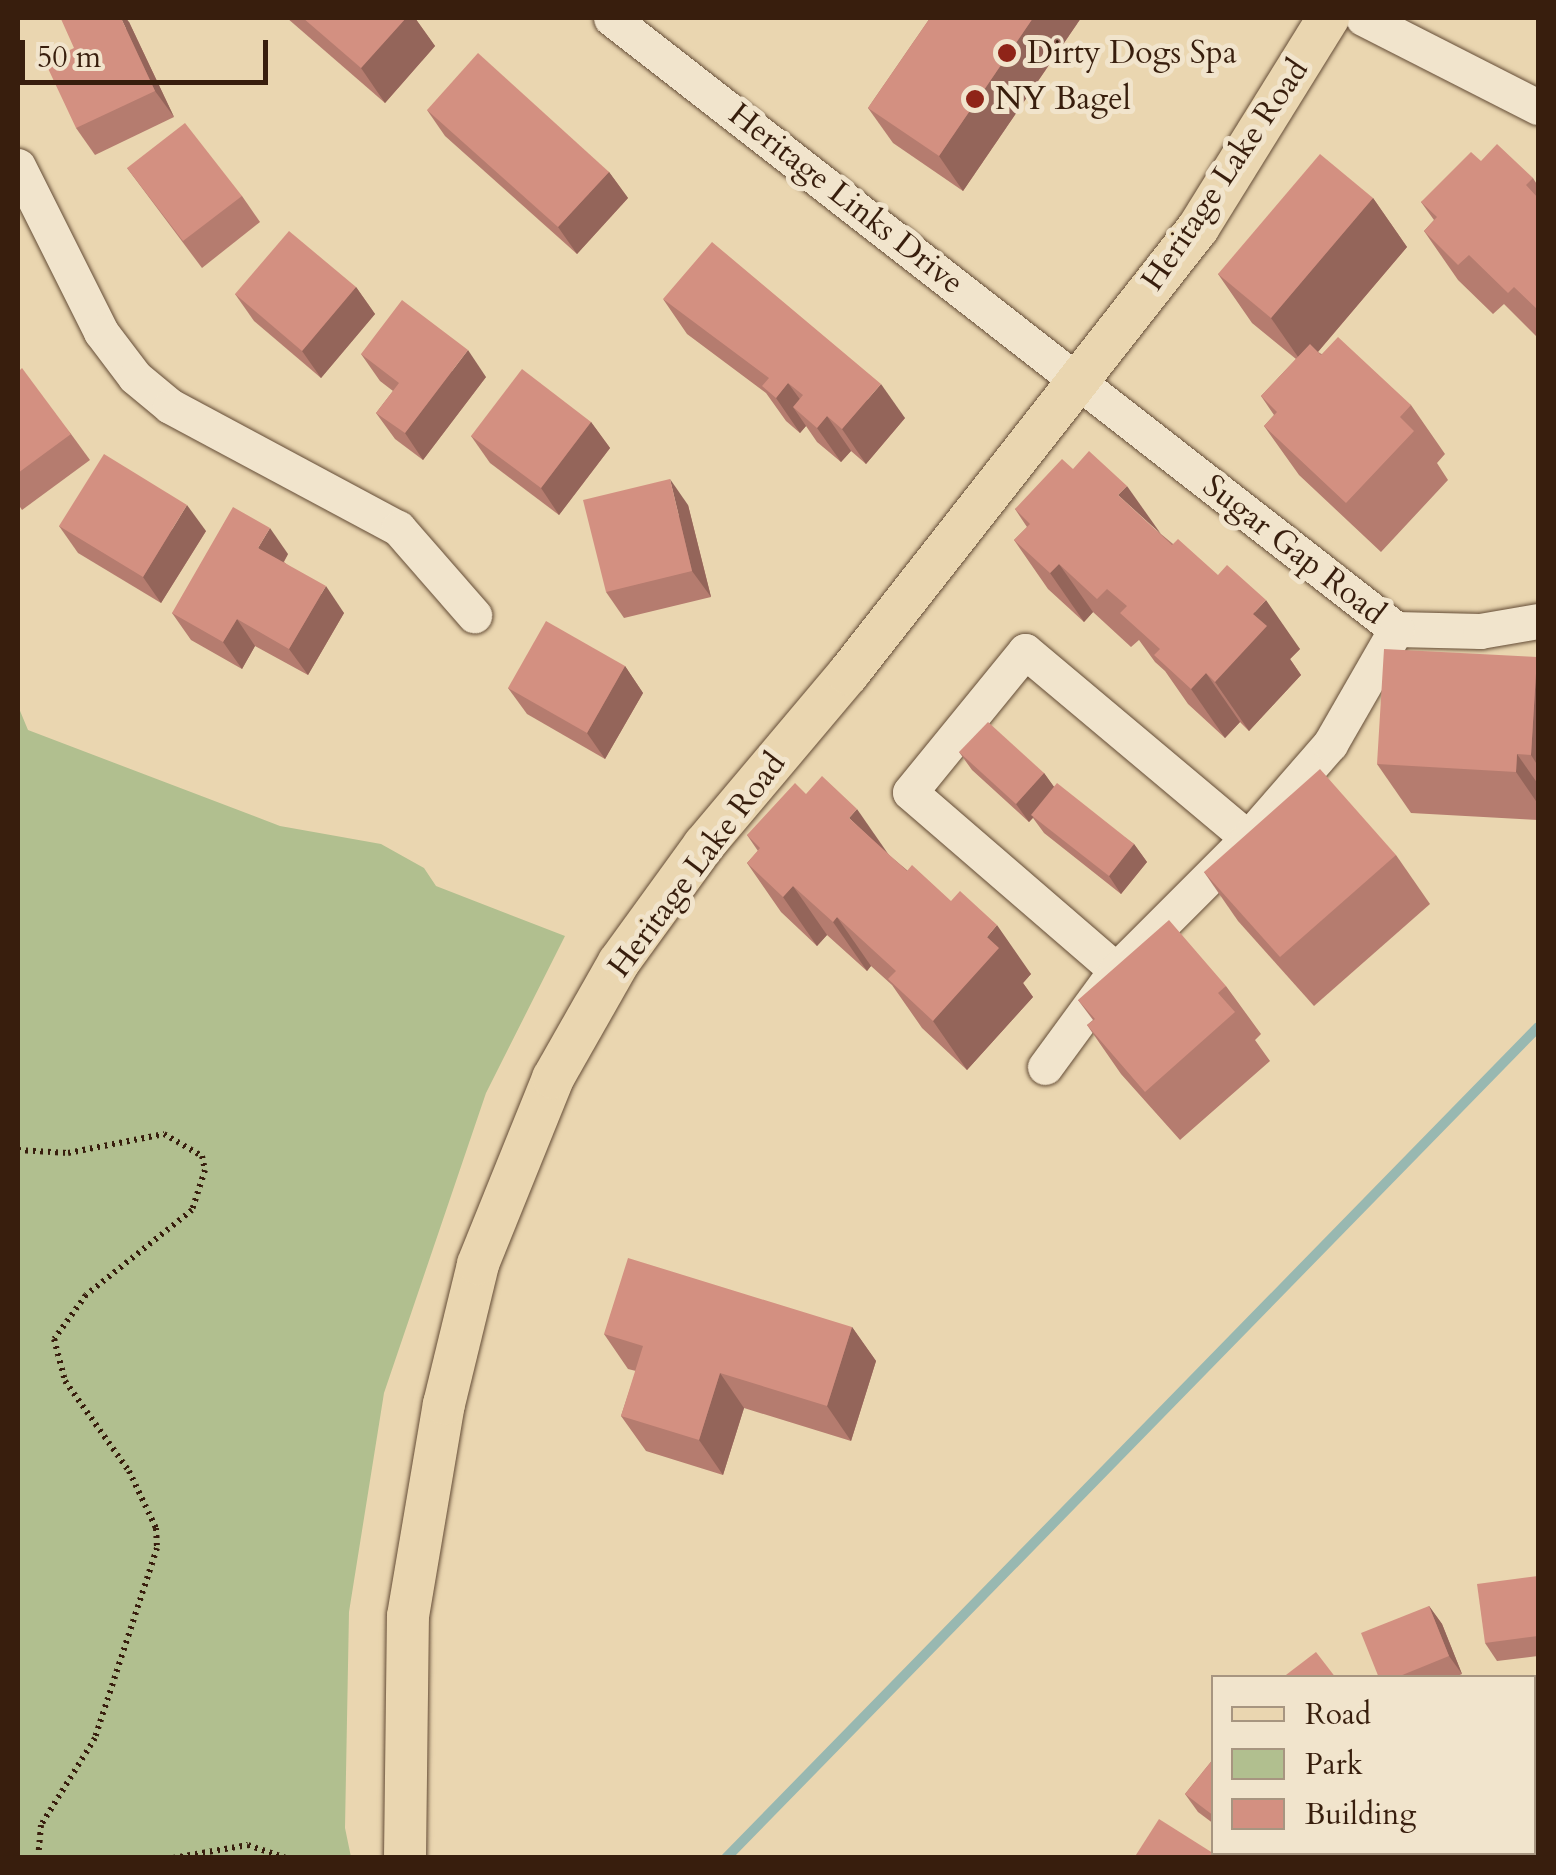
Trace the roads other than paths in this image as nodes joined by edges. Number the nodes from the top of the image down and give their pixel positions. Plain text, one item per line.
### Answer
1 (611, 18) edge
2 (1328, 18) edge
3 (1363, 18) edge
4 (1538, 108) edge
5 (18, 166) edge
6 (1080, 380) junction
7 (474, 614) dead end
8 (1538, 621) edge
9 (1396, 629) junction
10 (1248, 838) junction
11 (1116, 970) junction
12 (1045, 1067) dead end
13 (405, 1858) edge

1 - 6 street, Heritage Links Drive
2 - 6 main road, Heritage Lake Road
3 - 4 street
5 - 7 street
6 - 9 street, Sugar Gap Road
6 - 13 main road, Heritage Lake Road
8 - 9 street, Sugar Gap Road
9 - 10 street
10 - 11 street
10 - 11 street
11 - 12 street

